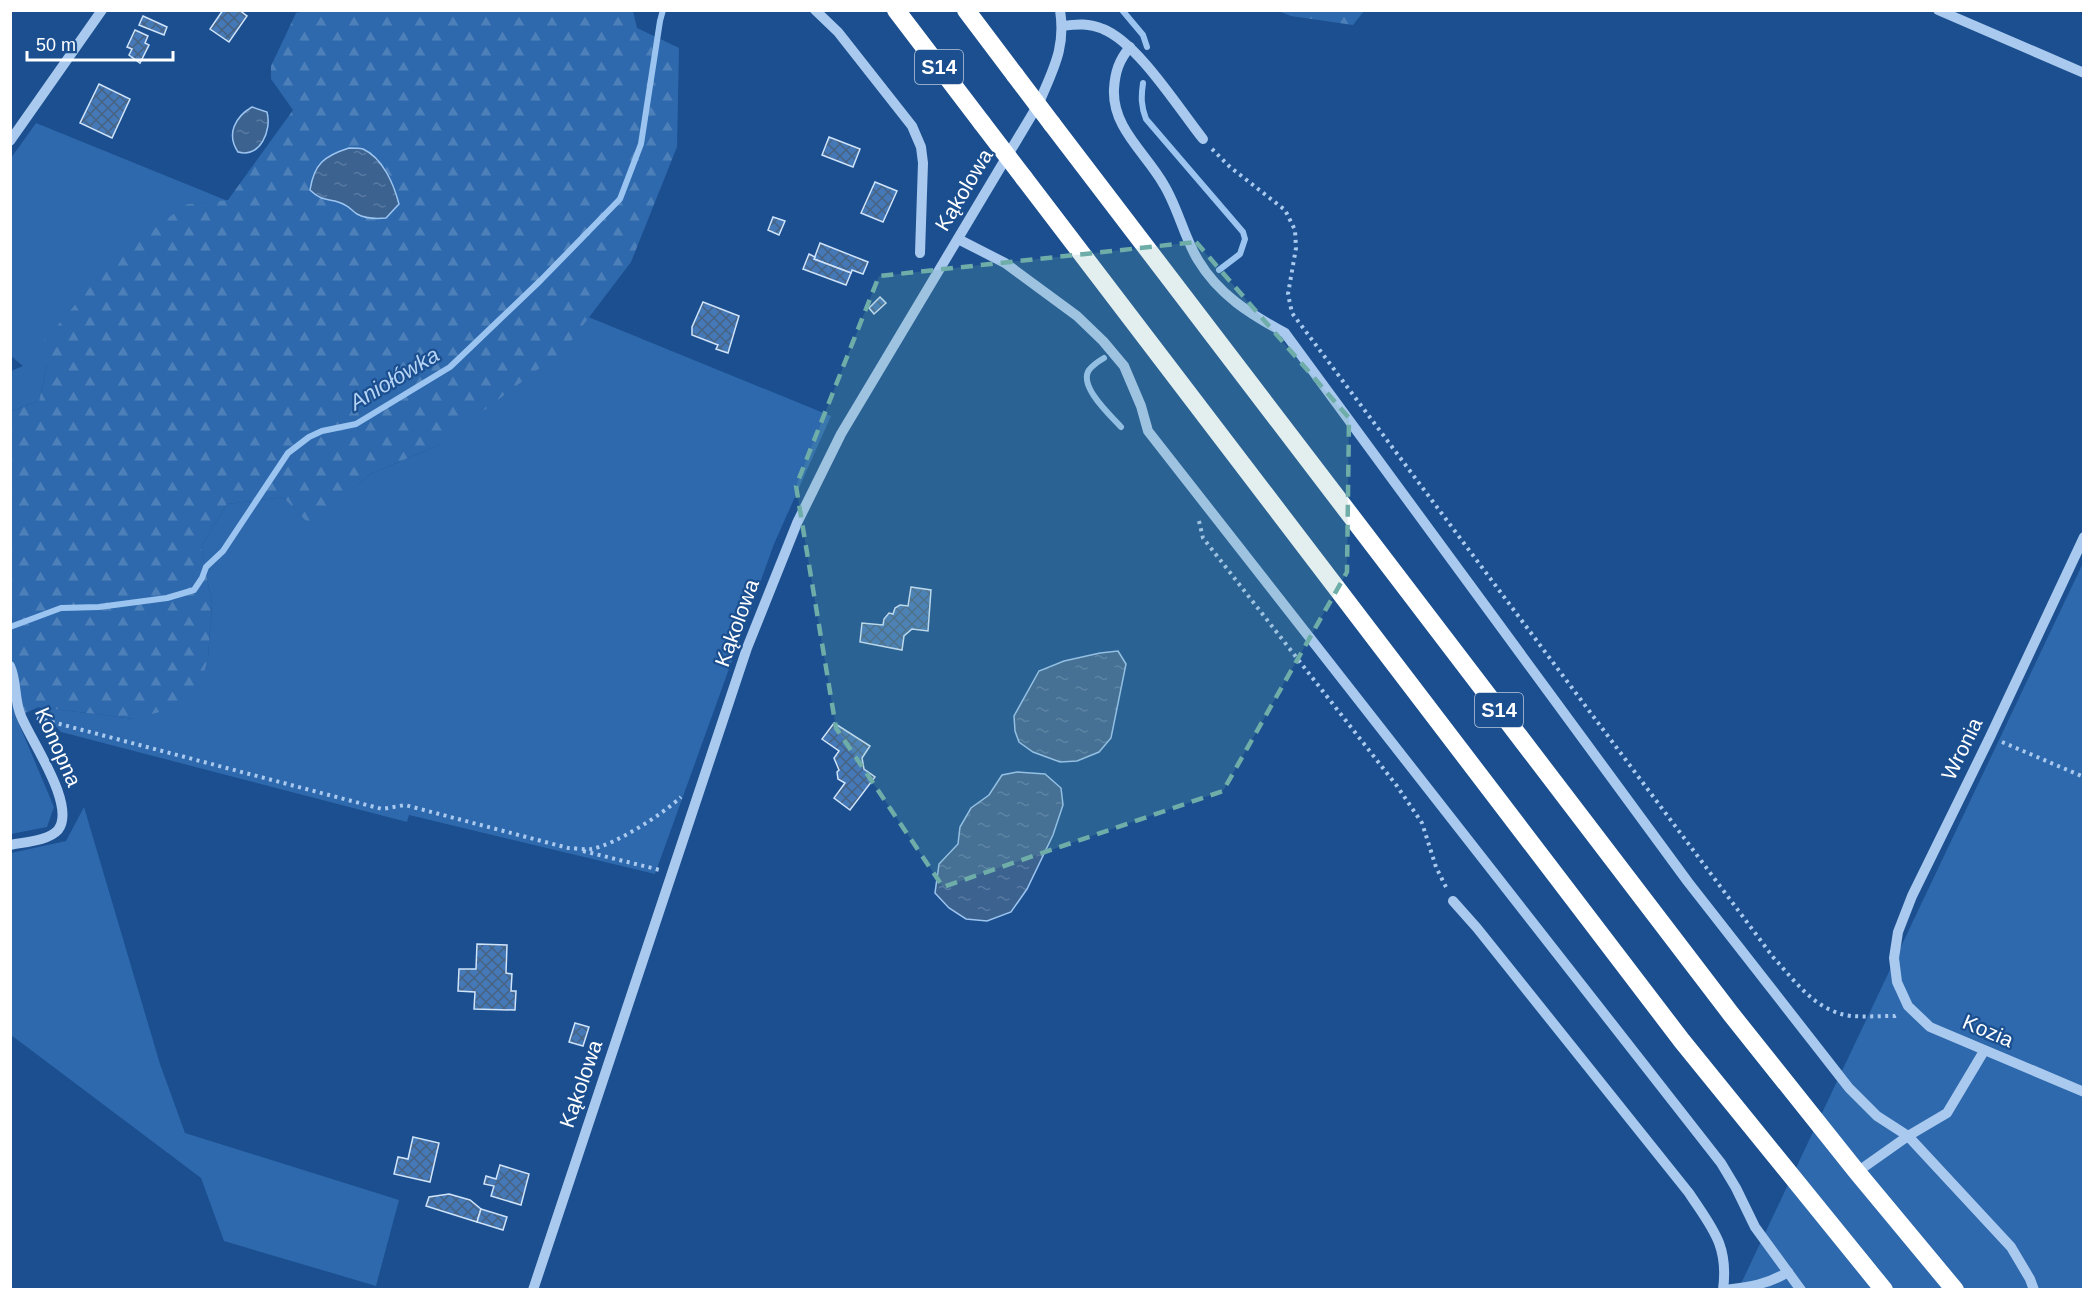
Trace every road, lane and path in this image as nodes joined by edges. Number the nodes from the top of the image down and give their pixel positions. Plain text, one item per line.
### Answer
1 (102, 10) edge
2 (815, 10) edge
3 (896, 10) edge
4 (966, 10) edge
5 (1060, 10) edge
6 (1938, 10) edge
7 (1062, 26) junction
8 (1130, 47) junction
9 (2084, 73) edge
10 (1203, 140) joint
11 (10, 141) edge
12 (958, 239) junction
13 (920, 253) dead end
14 (1197, 516) dead end
15 (2084, 537) edge
16 (10, 666) edge
17 (20, 714) junction
18 (1990, 737) junction
19 (704, 777) junction
20 (2084, 777) edge
21 (10, 845) edge
22 (567, 848) junction
23 (672, 873) junction
24 (1453, 901) joint
25 (1897, 982) joint
26 (1908, 1006) junction
27 (1984, 1051) junction
28 (2084, 1092) edge
29 (1908, 1136) junction
30 (1857, 1173) junction
31 (1788, 1272) junction
32 (533, 1290) edge
33 (1724, 1290) edge
34 (1801, 1290) edge
35 (1884, 1290) edge
36 (1955, 1290) edge
37 (2034, 1290) edge

1 - 11 street
2 - 13 street
3 - 35 highway, S14, bridge
4 - 30 highway, S14, bridge
5 - 7 street, Kąkolowa
6 - 9 street
7 - 8 street
7 - 12 street, Kąkolowa
8 - 10 street
8 - 29 street
10 - 26 path
12 - 19 street, Kąkolowa
12 - 31 street
14 - 24 path
15 - 18 street, Wronia
16 - 17 street, Konopna
17 - 21 street, Konopna
17 - 22 path
18 - 20 path
18 - 25 street, Wronia
19 - 22 path
19 - 23 street, Kąkolowa
22 - 23 path
23 - 32 street, Kąkolowa
24 - 33 street
25 - 26 street, Kozia
26 - 27 street, Kozia
27 - 28 street, Kozia
27 - 29 street
29 - 30 street
29 - 37 street
30 - 36 highway, S14
31 - 33 street
31 - 34 street

